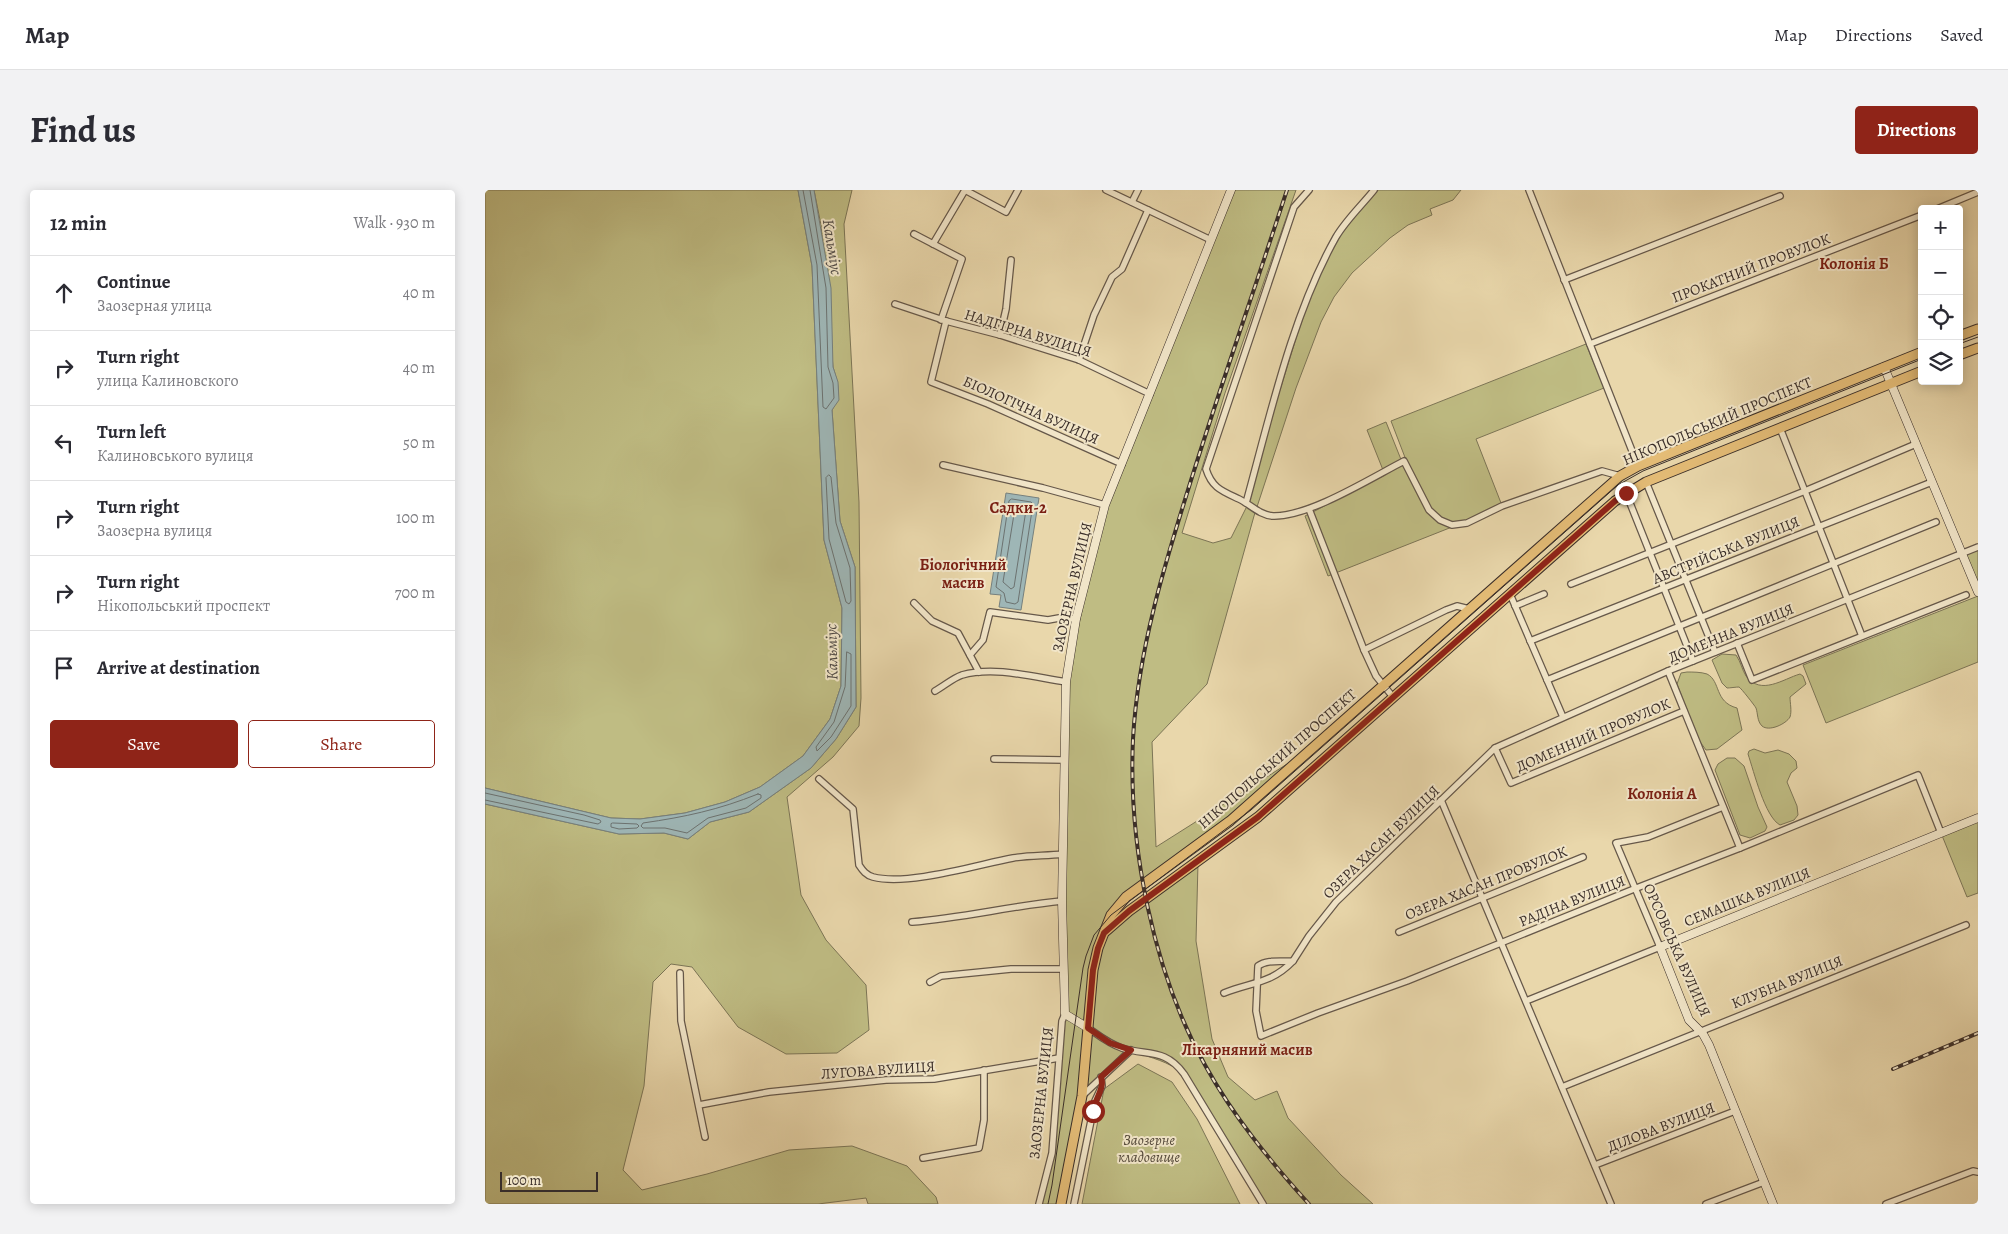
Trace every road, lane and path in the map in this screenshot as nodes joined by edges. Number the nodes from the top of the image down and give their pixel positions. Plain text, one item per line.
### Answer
1 (965, 190) edge
2 (1018, 190) edge
3 (1106, 190) edge
4 (1138, 190) edge
5 (1231, 190) edge
6 (1309, 190) edge
7 (1375, 190) edge
8 (1529, 190) edge
9 (1978, 192) edge
10 (1780, 196) dead end
11 (1132, 202) junction
12 (1947, 205) edge
13 (1148, 210) junction
14 (1918, 217) edge
15 (914, 234) dead end
16 (1211, 240) junction
17 (933, 244) junction
18 (1011, 260) dead end
19 (1565, 280) junction
20 (895, 304) dead end
21 (944, 320) junction
22 (1978, 329) edge
23 (1000, 335) junction
24 (1963, 335) edge
25 (1590, 344) junction
26 (1978, 348) edge
27 (1918, 354) edge
28 (1963, 354) edge
29 (1079, 360) junction
30 (1884, 367) junction
31 (1918, 373) edge
32 (1891, 383) junction
33 (1150, 394) junction
34 (1780, 428) junction
35 (1916, 444) junction
36 (1122, 464) junction
37 (943, 465) dead end
38 (1638, 466) junction
39 (1620, 476) junction
40 (1646, 482) junction
41 (1932, 482) junction
42 (1805, 491) junction
43 (1626, 493) junction
44 (1246, 503) junction
45 (1105, 506) junction
46 (1309, 509) junction
47 (1936, 522) dead end
48 (1819, 526) junction
49 (1671, 545) junction
50 (1978, 547) edge
51 (1650, 553) junction
52 (1962, 554) junction
53 (1834, 564) junction
54 (1503, 578) junction
55 (1685, 580) junction
56 (1571, 584) dead end
57 (1664, 588) junction
58 (1978, 592) edge
59 (1510, 594) junction
60 (1544, 594) dead end
61 (1966, 594) dead end
62 (1848, 600) junction
63 (914, 603) dead end
64 (1515, 606) junction
65 (1469, 609) junction
66 (1701, 618) junction
67 (1076, 619) junction
68 (1679, 626) junction
69 (1862, 636) junction
70 (1530, 641) junction
71 (1737, 643) junction
72 (1364, 650) junction
73 (1715, 652) junction
74 (970, 656) junction
75 (1693, 661) junction
76 (1668, 671) junction
77 (979, 672) junction
78 (1547, 680) junction
79 (1066, 682) junction
80 (1383, 685) junction
81 (935, 691) dead end
82 (1393, 697) junction
83 (1684, 711) junction
84 (1563, 717) junction
85 (1495, 748) junction
86 (994, 759) dead end
87 (1065, 760) junction
88 (819, 779) dead end
89 (1441, 800) junction
90 (1723, 807) junction
91 (1978, 818) edge
92 (1941, 833) junction
93 (1740, 848) junction
94 (1063, 854) junction
95 (1583, 857) dead end
96 (1635, 888) junction
97 (1482, 898) junction
98 (1062, 901) junction
99 (912, 922) dead end
100 (1966, 925) dead end
101 (1399, 932) dead end
102 (1104, 933) junction
103 (1501, 943) junction
104 (1660, 947) junction
105 (1293, 961) junction
106 (1064, 969) junction
107 (680, 973) dead end
108 (930, 982) dead end
109 (1258, 982) junction
110 (1224, 992) dead end
111 (1526, 1001) junction
112 (1065, 1014) junction
113 (1088, 1028) junction
114 (1699, 1030) junction
115 (1131, 1050) junction
116 (1059, 1058) junction
117 (985, 1070) junction
118 (1101, 1077) junction
119 (1562, 1087) junction
120 (1082, 1096) junction
121 (699, 1105) junction
122 (1735, 1111) junction
123 (705, 1137) dead end
124 (923, 1158) dead end
125 (1595, 1165) junction
126 (1978, 1172) edge
127 (1764, 1182) junction
128 (1039, 1204) edge
129 (1061, 1204) edge
130 (1073, 1204) edge
131 (1263, 1204) edge
132 (1611, 1204) edge
133 (1706, 1204) edge
134 (1773, 1204) edge
135 (1886, 1204) edge

1 - 2 street
1 - 17 street
3 - 11 street
4 - 11 street
5 - 16 street, ЗАОЗЕРНА ВУЛИЦЯ
6 - 44 street
7 - 44 street
8 - 19 street
9 - 12 street
10 - 19 street
11 - 13 street
13 - 16 street
13 - 29 street
14 - 25 street, ПРОКАТНИЙ ПРОВУЛОК
15 - 17 street
16 - 33 street, ЗАОЗЕРНА ВУЛИЦЯ
17 - 21 street
18 - 23 street
19 - 25 street
20 - 21 street, НАДГІРНА ВУЛИЦЯ
21 - 23 street, НАДГІРНА ВУЛИЦЯ
21 - 36 street, БІОЛОГІЧНА ВУЛИЦЯ
22 - 24 main road
23 - 29 street, НАДГІРНА ВУЛИЦЯ
25 - 38 street
26 - 28 main road
27 - 30 main road, НІКОПОЛЬСЬКИЙ ПРОСПЕКТ
29 - 33 street, НАДГІРНА ВУЛИЦЯ
30 - 32 street
30 - 38 main road, НІКОПОЛЬСЬКИЙ ПРОСПЕКТ
31 - 32 main road, НІКОПОЛЬСЬКИЙ ПРОСПЕКТ
32 - 34 main road, НІКОПОЛЬСЬКИЙ ПРОСПЕКТ
32 - 35 street
33 - 36 street, ЗАОЗЕРНА ВУЛИЦЯ
34 - 40 main road, НІКОПОЛЬСЬКИЙ ПРОСПЕКТ
34 - 42 street
35 - 41 street
35 - 42 street
36 - 45 street, ЗАОЗЕРНА ВУЛИЦЯ
37 - 45 street
38 - 39 main road, НІКОПОЛЬСЬКИЙ ПРОСПЕКТ
39 - 46 street
39 - 54 main road, НІКОПОЛЬСЬКИЙ ПРОСПЕКТ
40 - 43 main road, НІКОПОЛЬСЬКИЙ ПРОСПЕКТ
40 - 49 street
41 - 48 street, АВСТРІЙСЬКА ВУЛИЦЯ
41 - 52 street
42 - 48 street
42 - 49 street
43 - 51 street
43 - 59 main road, НІКОПОЛЬСЬКИЙ ПРОСПЕКТ
44 - 46 street
45 - 67 street, ЗАОЗЕРНА ВУЛИЦЯ
46 - 72 street
47 - 53 street
48 - 53 street
48 - 55 street, АВСТРІЙСЬКА ВУЛИЦЯ
49 - 51 street
49 - 55 street
50 - 52 street, ДОМЕННА ВУЛИЦЯ
51 - 56 street
51 - 57 street
52 - 58 street
52 - 62 street, ДОМЕННА ВУЛИЦЯ
53 - 62 street
53 - 66 street
54 - 59 main road
54 - 65 main road, НІКОПОЛЬСЬКИЙ ПРОСПЕКТ
55 - 57 street, АВСТРІЙСЬКА ВУЛИЦЯ
55 - 66 street
57 - 68 street
57 - 70 street, АВСТРІЙСЬКА ВУЛИЦЯ
59 - 64 street
59 - 82 main road, НІКОПОЛЬСЬКИЙ ПРОСПЕКТ
60 - 64 street
61 - 69 street
62 - 69 street
62 - 71 street, ДОМЕННА ВУЛИЦЯ
63 - 74 street
64 - 70 street
65 - 72 street
65 - 80 main road, НІКОПОЛЬСЬКИЙ ПРОСПЕКТ
66 - 68 street
66 - 73 street
67 - 74 street
67 - 79 street, ЗАОЗЕРНА ВУЛИЦЯ
68 - 75 street
68 - 78 street
69 - 71 street
70 - 78 street
71 - 73 street, ДОМЕННА ВУЛИЦЯ
72 - 80 street
73 - 75 street, ДОМЕННА ВУЛИЦЯ
74 - 77 street
75 - 76 street, ДОМЕННА ВУЛИЦЯ
76 - 83 street, ДОМЕННИЙ ПРОВУЛОК
76 - 84 street, ДОМЕННА ВУЛИЦЯ
77 - 79 street
77 - 81 street
78 - 84 street
79 - 87 street, ЗАОЗЕРНА ВУЛИЦЯ
80 - 82 street
80 - 102 main road, НІКОПОЛЬСЬКИЙ ПРОСПЕКТ
82 - 102 main road, НІКОПОЛЬСЬКИЙ ПРОСПЕКТ
83 - 85 street, ДОМЕННИЙ ПРОВУЛОК
83 - 90 street, ДОМЕННИЙ ПРОВУЛОК
84 - 85 street, ДОМЕННА ВУЛИЦЯ
85 - 89 street, ОЗЕРА ХАСАН ВУЛИЦЯ
86 - 87 street
87 - 94 street, ЗАОЗЕРНА ВУЛИЦЯ
88 - 94 street
89 - 97 street
89 - 105 street, ОЗЕРА ХАСАН ВУЛИЦЯ
90 - 93 street, ДОМЕННИЙ ПРОВУЛОК
90 - 96 street, ОРСОВСЬКА ВУЛИЦЯ
91 - 92 street, СЕМАШКА ВУЛИЦЯ
92 - 93 street, РАДІНА ВУЛИЦЯ
92 - 104 street, СЕМАШКА ВУЛИЦЯ
93 - 96 street, РАДІНА ВУЛИЦЯ
94 - 98 street, ЗАОЗЕРНА ВУЛИЦЯ
95 - 97 street, ОЗЕРА ХАСАН ПРОВУЛОК
96 - 103 street, РАДІНА ВУЛИЦЯ
96 - 104 street, ОРСОВСЬКА ВУЛИЦЯ
97 - 101 street, ОЗЕРА ХАСАН ПРОВУЛОК
97 - 103 street
98 - 99 street
98 - 106 street, ЗАОЗЕРНА ВУЛИЦЯ
100 - 114 street, КЛУБНА ВУЛИЦЯ
102 - 113 main road
103 - 109 street, РАДІНА ВУЛИЦЯ
103 - 111 street
104 - 111 street, СЕМАШКА ВУЛИЦЯ
104 - 114 street, ОРСОВСЬКА ВУЛИЦЯ
105 - 109 street, ОЗЕРА ХАСАН ВУЛИЦЯ
105 - 109 street
106 - 108 street
106 - 112 street, ЗАОЗЕРНА ВУЛИЦЯ
107 - 121 street
109 - 110 street, ОЗЕРА ХАСАН ВУЛИЦЯ
111 - 119 street
112 - 113 street, ЗАОЗЕРНА ВУЛИЦЯ
112 - 116 street, ЗАОЗЕРНА ВУЛИЦЯ
113 - 115 street
113 - 120 main road
114 - 119 street, КЛУБНА ВУЛИЦЯ
114 - 122 street, ОРСОВСЬКА ВУЛИЦЯ
115 - 118 street
115 - 131 street
116 - 117 street, ЛУГОВА ВУЛИЦЯ
116 - 128 street, ЗАОЗЕРНА ВУЛИЦЯ
117 - 121 street, ЛУГОВА ВУЛИЦЯ
117 - 124 street
118 - 120 street
118 - 130 street
119 - 125 street
120 - 129 main road
121 - 123 street
122 - 125 street, ДІЛОВА ВУЛИЦЯ
122 - 127 street, ОРСОВСЬКА ВУЛИЦЯ
125 - 132 street
126 - 135 street
127 - 133 street
127 - 134 street, ОРСОВСЬКА ВУЛИЦЯ

